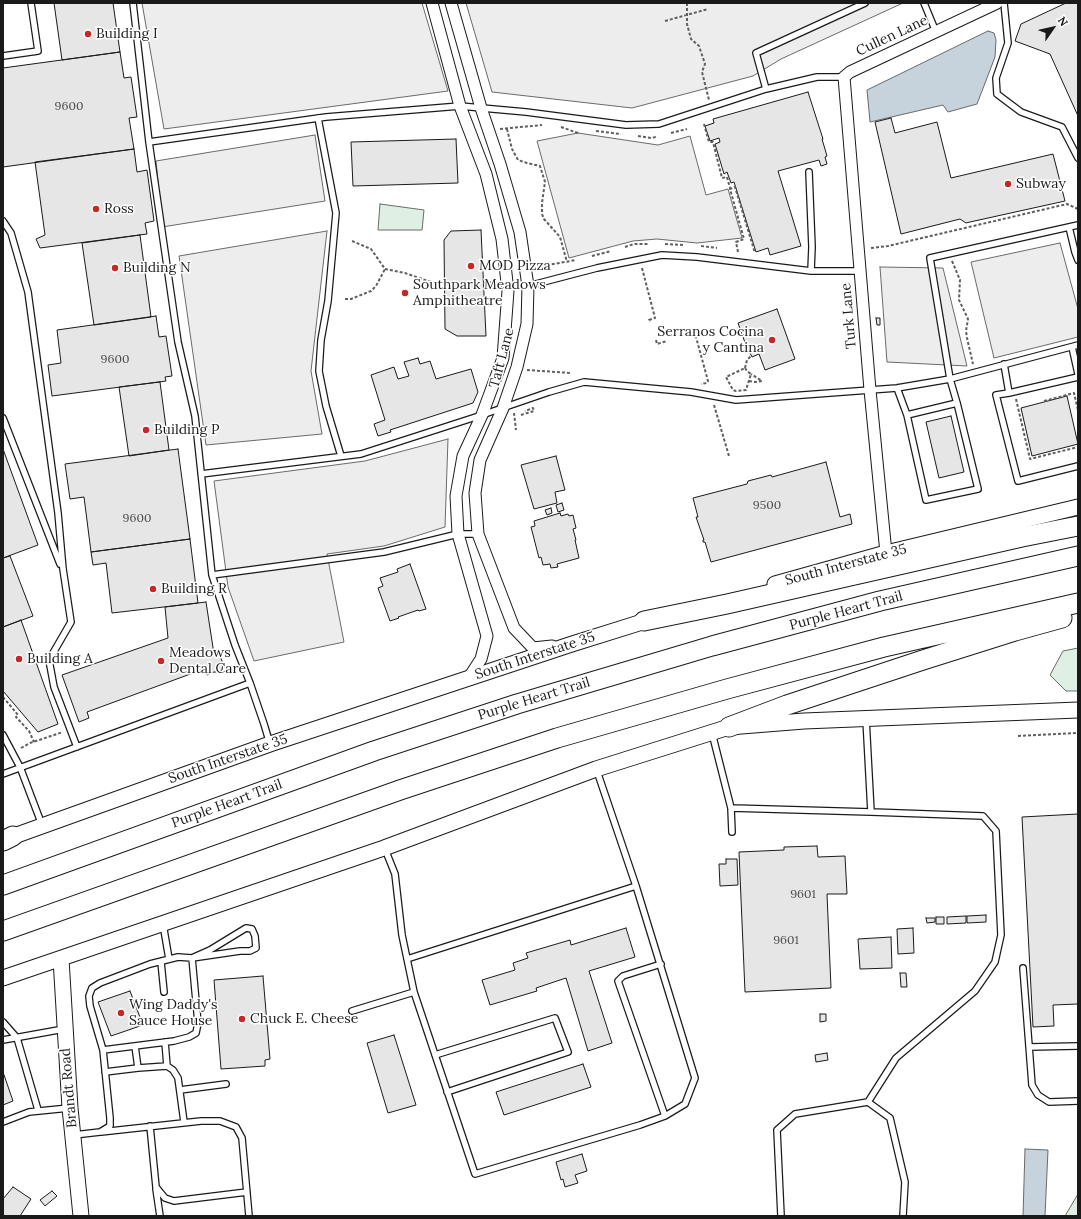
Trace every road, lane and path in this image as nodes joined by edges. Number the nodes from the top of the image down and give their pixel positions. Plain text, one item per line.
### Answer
1 (32, 3) edge
2 (133, 3) edge
3 (432, 3) edge
4 (451, 3) edge
5 (688, 3) edge
6 (865, 3) edge
7 (924, 3) edge
8 (997, 3) edge
9 (1004, 3) edge
10 (708, 9) dead end
11 (687, 15) junction
12 (665, 21) dead end
13 (936, 32) junction
14 (3, 56) edge
15 (844, 77) junction
16 (766, 89) junction
17 (460, 106) junction
18 (711, 107) junction
19 (481, 108) junction
20 (318, 118) junction
21 (704, 124) dead end
22 (542, 125) dead end
23 (561, 127) dead end
24 (507, 128) junction
25 (500, 129) dead end
26 (687, 129) dead end
27 (596, 131) dead end
28 (578, 133) dead end
29 (671, 133) dead end
30 (621, 134) dead end
31 (638, 136) dead end
32 (656, 136) dead end
33 (149, 142) junction
34 (1078, 158) edge
35 (809, 172) dead end
36 (730, 189) junction
37 (1078, 209) edge
38 (743, 213) junction
39 (737, 214) junction
40 (3, 221) edge
41 (1078, 225) edge
42 (1069, 227) junction
43 (750, 238) junction
44 (744, 239) junction
45 (352, 241) dead end
46 (636, 244) junction
47 (648, 244) dead end
48 (665, 244) dead end
49 (684, 245) dead end
50 (701, 246) dead end
51 (625, 247) dead end
52 (717, 248) dead end
53 (871, 248) dead end
54 (637, 249) dead end
55 (611, 251) dead end
56 (738, 252) dead end
57 (755, 253) dead end
58 (592, 256) dead end
59 (951, 258) dead end
60 (576, 260) dead end
61 (1078, 260) edge
62 (567, 262) junction
63 (642, 266) dead end
64 (534, 268) dead end
65 (385, 269) junction
66 (811, 271) junction
67 (860, 271) junction
68 (496, 282) dead end
69 (484, 283) dead end
70 (444, 284) dead end
71 (528, 286) junction
72 (345, 299) dead end
73 (650, 322) dead end
74 (685, 336) dead end
75 (656, 340) dead end
76 (667, 341) dead end
77 (1075, 346) edge
78 (751, 356) dead end
79 (973, 364) dead end
80 (1004, 364) junction
81 (745, 368) junction
82 (524, 371) dead end
83 (571, 372) dead end
84 (751, 374) junction
85 (1078, 374) edge
86 (1078, 377) edge
87 (950, 379) junction
88 (749, 381) junction
89 (700, 384) dead end
90 (897, 388) junction
91 (870, 390) junction
92 (1009, 393) junction
93 (1015, 398) dead end
94 (1044, 401) dead end
95 (957, 403) junction
96 (714, 405) dead end
97 (503, 408) junction
98 (1078, 410) edge
99 (521, 414) dead end
100 (907, 414) junction
101 (482, 415) junction
102 (3, 418) edge
103 (516, 430) dead end
104 (1078, 447) edge
105 (341, 456) junction
106 (729, 456) dead end
107 (1078, 466) edge
108 (201, 474) junction
109 (1078, 507) edge
110 (1078, 526) edge
111 (458, 534) junction
112 (478, 534) junction
113 (886, 553) junction
114 (1078, 556) edge
115 (63, 569) junction
116 (212, 575) junction
117 (1078, 603) edge
118 (1078, 614) edge
119 (644, 621) junction
120 (572, 644) junction
121 (468, 678) junction
122 (250, 683) junction
123 (3, 697) edge
124 (1078, 710) edge
125 (866, 719) junction
126 (720, 730) junction
127 (65, 731) dead end
128 (1078, 733) edge
129 (3, 735) edge
130 (1018, 736) dead end
131 (34, 742) junction
132 (270, 744) junction
133 (77, 747) junction
134 (21, 748) dead end
135 (20, 767) junction
136 (596, 769) junction
137 (3, 774) edge
138 (731, 808) junction
139 (871, 812) junction
140 (42, 825) junction
141 (732, 832) dead end
142 (6, 839) edge
143 (384, 848) junction
144 (3, 885) edge
145 (636, 886) junction
146 (163, 924) junction
147 (3, 931) edge
148 (192, 958) junction
149 (61, 959) junction
150 (169, 959) junction
151 (407, 959) junction
152 (161, 962) junction
153 (661, 964) junction
154 (1023, 968) dead end
155 (3, 978) edge
156 (164, 992) dead end
157 (414, 992) junction
158 (352, 1011) dead end
159 (3, 1022) edge
160 (64, 1029) junction
161 (17, 1038) junction
162 (3, 1040) edge
163 (165, 1042) junction
164 (135, 1046) junction
165 (1078, 1046) edge
166 (1029, 1047) junction
167 (103, 1050) junction
168 (435, 1055) junction
169 (168, 1066) junction
170 (138, 1068) junction
171 (105, 1072) junction
172 (226, 1084) dead end
173 (180, 1090) junction
174 (447, 1092) junction
175 (1078, 1101) edge
176 (868, 1102) junction
177 (70, 1108) junction
178 (38, 1110) junction
179 (665, 1116) junction
180 (3, 1122) edge
181 (184, 1122) junction
182 (150, 1126) junction
183 (100, 1132) junction
184 (73, 1135) junction
185 (156, 1186) junction
186 (247, 1192) junction
187 (81, 1216) edge
188 (160, 1216) edge
189 (249, 1216) edge
190 (781, 1216) edge
191 (903, 1216) edge

1 - 14 lane
2 - 33 lane
3 - 17 street, Taft Lane
4 - 19 street, Taft Lane
5 - 11 path
6 - 16 lane
7 - 13 lane
8 - 13 street, Cullen Lane
9 - 34 lane
10 - 11 path
11 - 12 path
11 - 18 path
13 - 15 street, Cullen Lane
15 - 16 lane
15 - 67 street, Turk Lane
16 - 18 lane
17 - 19 lane
17 - 20 lane
17 - 101 street, Taft Lane
18 - 19 lane
19 - 71 street, Taft Lane
20 - 33 lane
20 - 105 lane
21 - 36 path
22 - 24 path
23 - 28 path
24 - 25 path
24 - 62 path
26 - 29 path
27 - 30 path
31 - 32 path
33 - 108 lane
35 - 66 lane
36 - 38 path
36 - 39 path
37 - 53 path
38 - 39 path
38 - 43 path
39 - 44 path
40 - 115 lane
41 - 42 lane
42 - 61 lane
42 - 87 lane
43 - 44 path
43 - 57 path
44 - 56 path
45 - 65 path
46 - 47 path
46 - 51 path
46 - 54 path
48 - 49 path
50 - 52 path
55 - 58 path
59 - 79 path
60 - 62 path
62 - 64 path
63 - 73 path
65 - 70 path
65 - 72 path
66 - 67 lane
66 - 71 lane
67 - 91 street, Turk Lane
68 - 69 path
71 - 97 street, Taft Lane
74 - 89 path
75 - 76 path
77 - 80 lane
77 - 85 lane
78 - 81 path
80 - 87 lane
80 - 92 lane
81 - 84 path
81 - 88 path
82 - 83 path
84 - 88 path
84 - 88 path
86 - 92 lane
87 - 90 lane
87 - 95 lane
90 - 91 lane
90 - 100 lane
91 - 97 lane
91 - 113 street, Turk Lane
92 - 107 lane
93 - 104 path
94 - 98 path
95 - 100 lane
95 - 100 lane
96 - 106 path
97 - 101 lane
97 - 112 street, Taft Lane
99 - 103 path
101 - 105 lane
101 - 111 street, Taft Lane
102 - 115 lane
105 - 108 lane
108 - 116 lane
109 - 113 main road, South Interstate 35
110 - 119 highway
111 - 112 lane
111 - 116 lane
111 - 121 street, Taft Lane
112 - 120 street, Taft Lane
113 - 119 main road, South Interstate 35
114 - 144 highway, Purple Heart Trail
115 - 133 lane
116 - 122 lane
117 - 147 highway
118 - 126 highway
119 - 120 main road, South Interstate 35
120 - 121 main road, South Interstate 35
121 - 132 main road, South Interstate 35
122 - 132 lane
122 - 133 lane
123 - 131 path
124 - 125 main road
125 - 126 main road
125 - 139 lane
126 - 136 main road
126 - 138 lane
127 - 131 path
128 - 130 path
129 - 135 lane
131 - 134 path
132 - 140 main road, South Interstate 35
133 - 135 lane
135 - 137 lane
135 - 140 lane
136 - 143 main road
136 - 145 lane
138 - 139 lane
138 - 141 lane
139 - 176 lane
140 - 142 main road, South Interstate 35
143 - 146 main road
143 - 151 lane
145 - 151 lane
145 - 153 lane
146 - 149 main road
146 - 150 lane
148 - 148 lane
148 - 150 lane
148 - 163 lane
149 - 155 main road
149 - 160 main road, Brandt Road
150 - 152 lane
151 - 157 lane
152 - 156 lane
152 - 167 lane
153 - 179 lane
153 - 179 lane
154 - 166 lane
157 - 158 lane
157 - 168 lane
159 - 161 lane
160 - 161 lane
160 - 177 main road, Brandt Road
161 - 162 lane
161 - 178 lane
163 - 164 lane
163 - 169 lane
164 - 167 lane
164 - 170 lane
165 - 166 lane
166 - 175 lane
167 - 171 lane
168 - 174 lane
168 - 174 lane
169 - 170 lane
169 - 173 lane
170 - 171 lane
171 - 183 lane
172 - 173 lane
173 - 181 lane
174 - 179 lane
176 - 190 lane
176 - 191 lane
177 - 178 lane
177 - 184 main road, Brandt Road
178 - 180 lane
181 - 182 lane
181 - 186 lane
182 - 183 lane
182 - 185 lane
183 - 184 lane
184 - 187 main road, Brandt Road
185 - 186 lane
185 - 188 lane
186 - 189 lane

